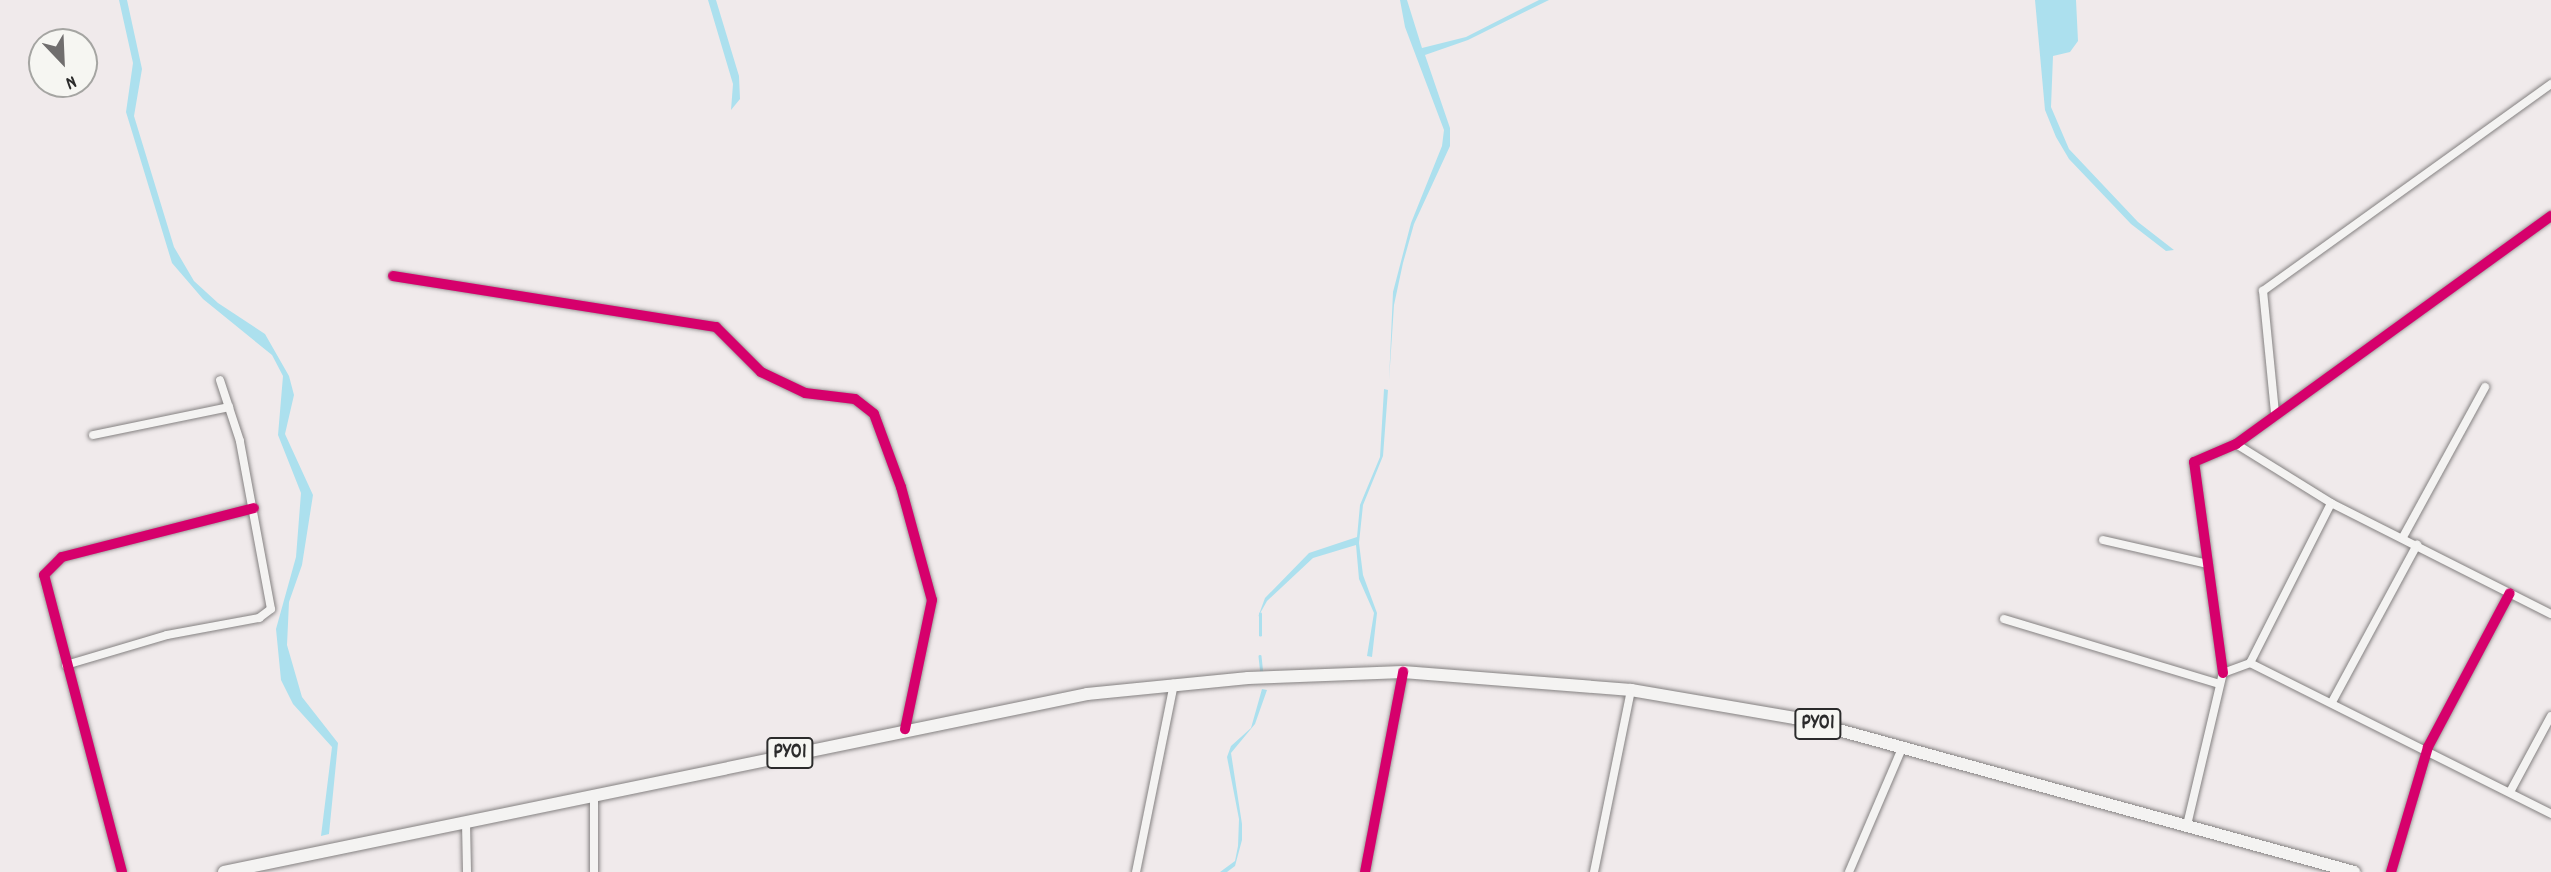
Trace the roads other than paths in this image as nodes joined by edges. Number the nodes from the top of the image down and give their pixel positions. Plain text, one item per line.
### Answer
1 (2551, 84) edge
2 (2551, 216) edge
3 (393, 276) dead end
4 (220, 380) dead end
5 (2485, 387) dead end
6 (229, 407) junction
7 (2275, 413) junction
8 (93, 435) dead end
9 (2236, 444) junction
10 (2331, 503) junction
11 (254, 508) junction
12 (2403, 537) junction
13 (2103, 540) dead end
14 (2417, 545) junction
15 (2208, 564) junction
16 (2510, 593) junction
17 (2551, 614) edge
18 (2004, 619) dead end
19 (2250, 663) junction
20 (66, 665) junction
21 (1403, 672) junction
22 (2223, 673) junction
23 (1174, 684) junction
24 (2219, 684) junction
25 (1631, 690) junction
26 (2332, 702) junction
27 (2551, 716) edge
28 (905, 729) junction
29 (1904, 745) junction
30 (2426, 752) junction
31 (2510, 792) junction
32 (593, 794) junction
33 (2551, 814) edge
34 (467, 823) junction
35 (2186, 825) junction
36 (122, 872) edge
37 (224, 872) edge
38 (467, 872) edge
39 (594, 872) edge
40 (1136, 872) edge
41 (1364, 872) edge
42 (1594, 872) edge
43 (1849, 872) edge
44 (2354, 872) edge
45 (2391, 872) edge

1 - 7 street
2 - 7 street
3 - 28 street
4 - 6 street
5 - 12 street
6 - 8 street
6 - 11 street
7 - 9 street
9 - 10 street
9 - 15 street
10 - 12 street
10 - 19 street
11 - 20 street
11 - 20 street
12 - 14 street
13 - 15 street
14 - 16 street
14 - 26 street
15 - 22 street
16 - 17 street
16 - 30 street
18 - 24 street
19 - 22 street
19 - 26 street
20 - 36 street
21 - 23 highway, PY01
21 - 25 highway, PY01
21 - 41 street
22 - 24 street
23 - 28 highway, PY01
23 - 40 street
24 - 35 street
25 - 29 highway, PY01
25 - 42 street
26 - 30 street
27 - 31 street
28 - 32 highway, PY01
29 - 35 highway, PY01
29 - 43 street
30 - 31 street
30 - 45 street
31 - 33 street
32 - 34 highway, PY01
32 - 39 street
34 - 37 highway, PY01
34 - 38 street
35 - 44 highway, PY01

